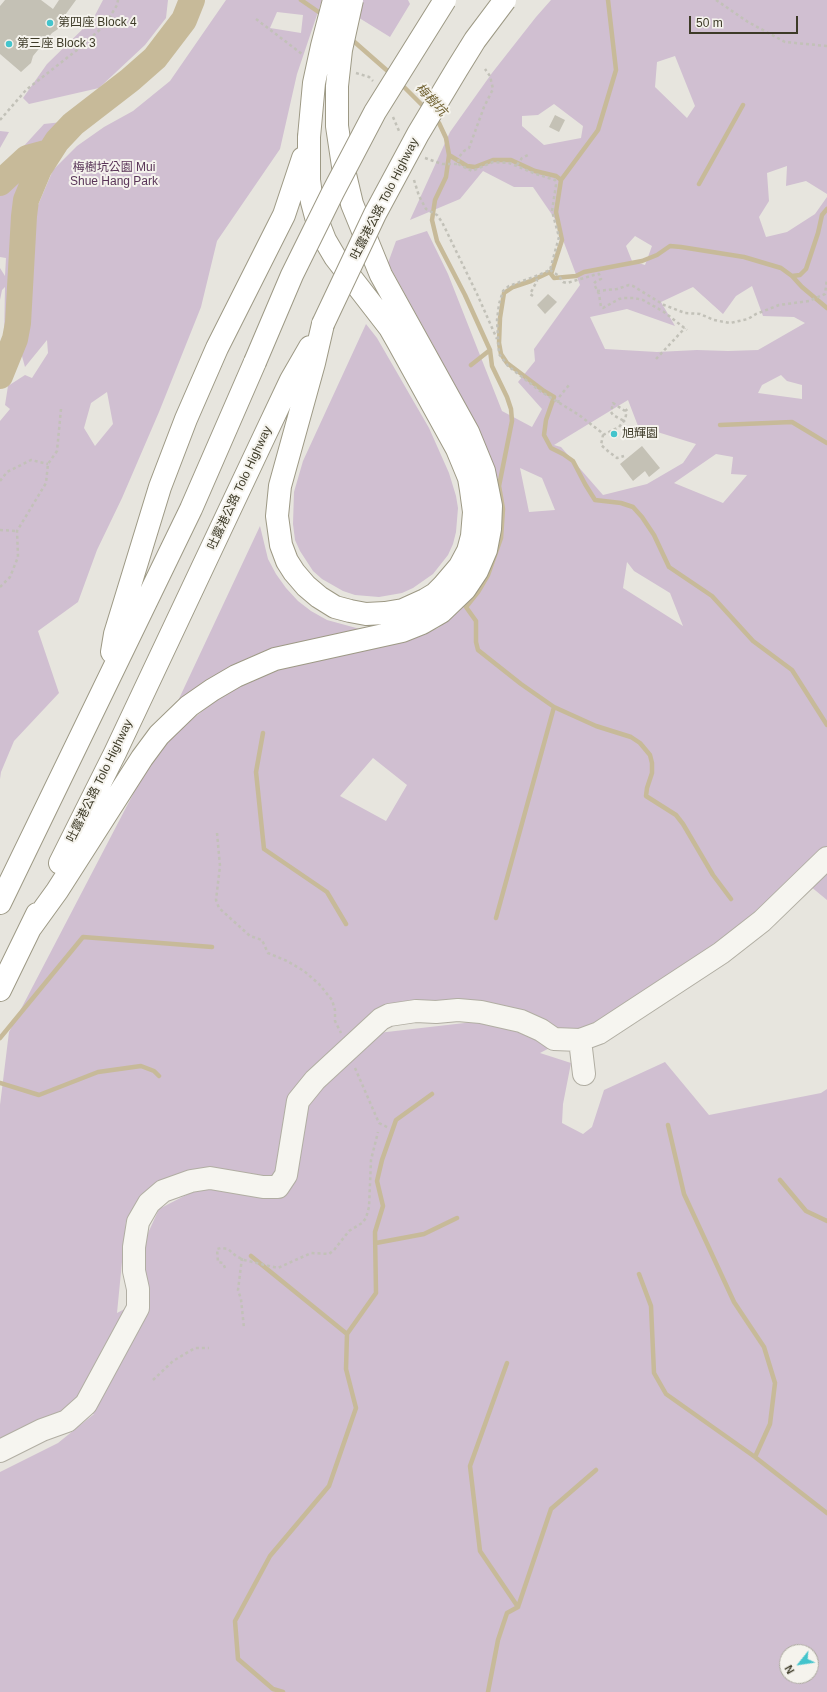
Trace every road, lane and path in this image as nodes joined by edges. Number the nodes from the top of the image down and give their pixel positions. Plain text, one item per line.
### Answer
1 (118, 0) edge
2 (334, 0) edge
3 (352, 0) edge
4 (445, 0) edge
5 (505, 0) edge
6 (716, 0) edge
7 (256, 19) dead end
8 (827, 46) edge
9 (304, 55) dead end
10 (486, 69) dead end
11 (345, 79) junction
12 (374, 82) dead end
13 (392, 112) dead end
14 (0, 120) edge
15 (399, 132) dead end
16 (309, 138) junction
17 (528, 155) dead end
18 (421, 156) dead end
19 (458, 164) junction
20 (516, 166) junction
21 (426, 209) dead end
22 (550, 270) junction
23 (536, 276) junction
24 (827, 279) edge
25 (597, 291) junction
26 (533, 296) dead end
27 (497, 340) junction
28 (656, 358) dead end
29 (569, 384) dead end
30 (299, 385) junction
31 (557, 402) junction
32 (629, 408) dead end
33 (61, 409) dead end
34 (625, 411) junction
35 (624, 420) junction
36 (603, 436) junction
37 (624, 456) dead end
38 (48, 464) junction
39 (1, 480) edge
40 (0, 530) edge
41 (17, 531) junction
42 (0, 587) edge
43 (104, 688) junction
44 (217, 833) dead end
45 (827, 858) edge
46 (0, 903) edge
47 (31, 927) junction
48 (721, 953) junction
49 (747, 954) dead end
50 (0, 990) edge
51 (343, 1037) dead end
52 (580, 1040) junction
53 (354, 1065) dead end
54 (584, 1074) dead end
55 (389, 1128) dead end
56 (378, 1132) dead end
57 (242, 1258) junction
58 (225, 1268) dead end
59 (244, 1328) dead end
60 (208, 1348) dead end
61 (153, 1380) dead end
62 (0, 1451) edge

1 - 14 path
2 - 16 highway, bridge
3 - 11 highway, bridge
4 - 43 highway, bridge
5 - 30 highway, 吐露港公路 Tolo Highway, bridge
6 - 8 path
7 - 9 path
10 - 19 path
11 - 12 path
11 - 47 highway
13 - 15 path
16 - 30 highway
16 - 43 highway
17 - 20 path
18 - 19 path
19 - 20 path
20 - 22 path
21 - 27 path
22 - 23 path
22 - 25 path
23 - 26 path
23 - 27 path
24 - 25 path
25 - 28 path
27 - 31 path
29 - 31 path
30 - 47 highway, 吐露港公路 Tolo Highway
31 - 36 path
32 - 34 path
33 - 38 path
34 - 35 path
34 - 35 path
35 - 36 path
36 - 37 path
38 - 39 path
38 - 41 path
40 - 41 path
41 - 42 path
43 - 46 highway
44 - 51 path
45 - 48 lane
47 - 50 highway, 吐露港公路 Tolo Highway
48 - 49 lane
48 - 52 lane
52 - 54 lane
52 - 62 lane
53 - 55 path
56 - 57 path
57 - 58 path
57 - 59 path
60 - 61 path

